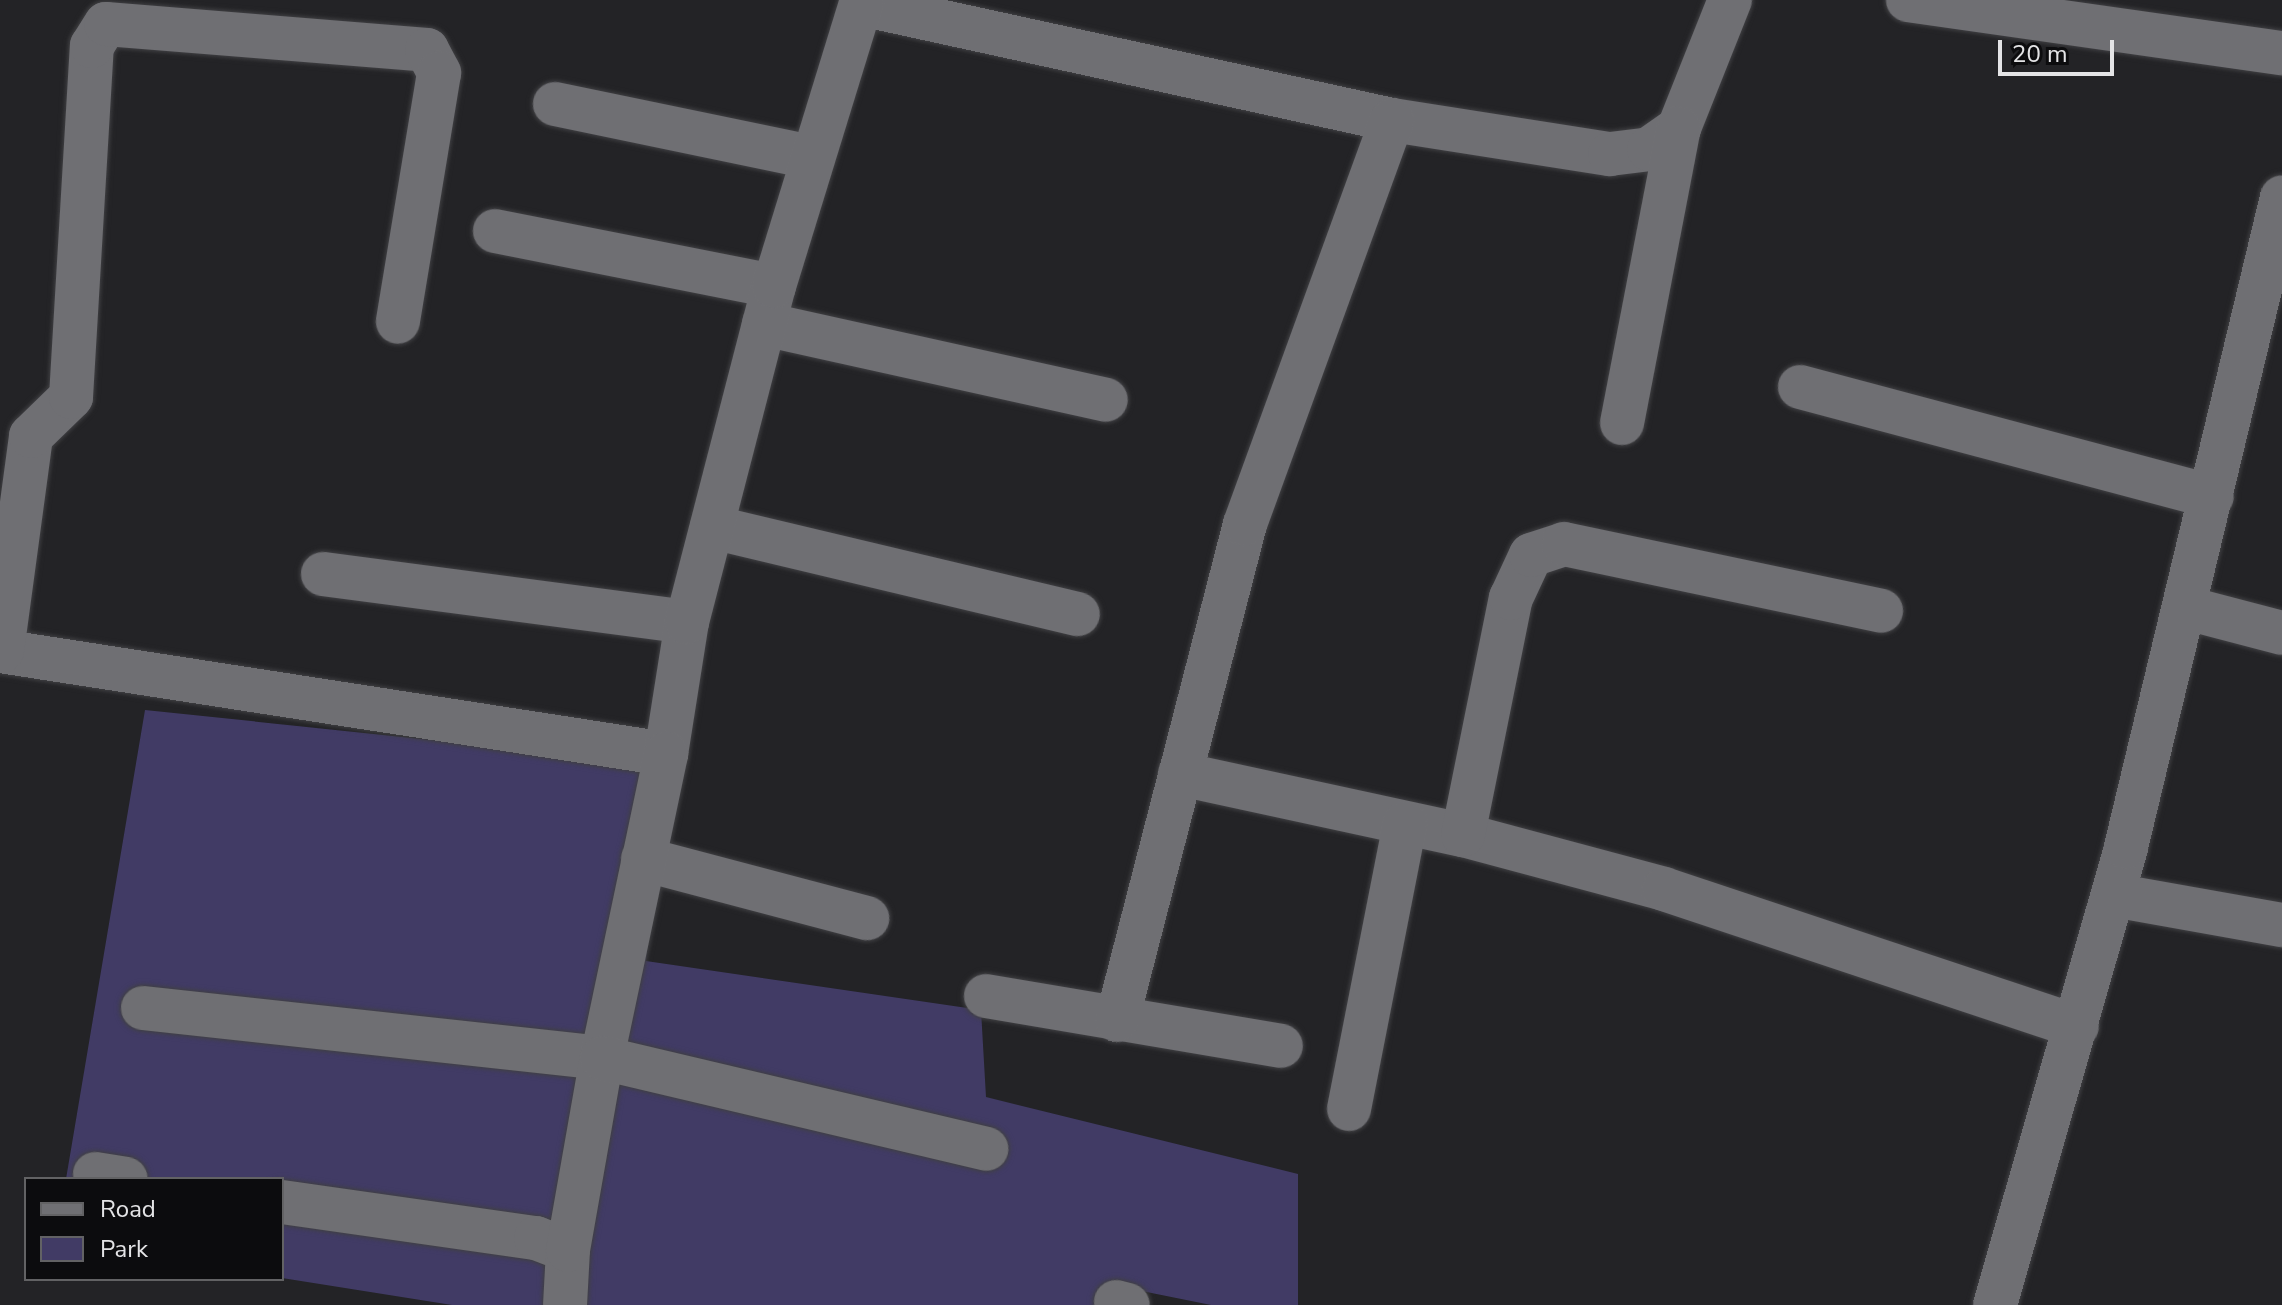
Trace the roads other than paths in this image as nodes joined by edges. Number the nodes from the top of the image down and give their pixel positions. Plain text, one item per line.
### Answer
1 (1730, 0) edge
2 (1908, 0) edge
3 (861, 2) edge
4 (2282, 53) edge
5 (555, 104) dead end
6 (1392, 120) junction
7 (1679, 128) junction
8 (812, 157) junction
9 (2282, 197) edge
10 (495, 231) dead end
11 (769, 305) junction
12 (398, 322) dead end
13 (1800, 387) dead end
14 (1106, 400) dead end
15 (1622, 423) dead end
16 (2212, 497) junction
17 (712, 527) junction
18 (323, 574) dead end
19 (2187, 608) junction
20 (1881, 611) dead end
21 (1078, 614) dead end
22 (687, 622) junction
23 (2282, 633) edge
24 (1, 651) edge
25 (666, 754) junction
26 (1180, 774) junction
27 (1405, 823) junction
28 (1463, 835) junction
29 (643, 859) junction
30 (2113, 895) junction
31 (867, 918) dead end
32 (2282, 925) edge
33 (986, 996) dead end
34 (143, 1008) dead end
35 (1117, 1020) junction
36 (2077, 1026) junction
37 (1281, 1046) dead end
38 (602, 1058) junction
39 (1349, 1109) dead end
40 (986, 1149) dead end
41 (284, 1202) edge
42 (568, 1250) junction
43 (565, 1305) edge
44 (1995, 1305) edge

1 - 7 street
2 - 4 street
3 - 6 street
3 - 8 street
5 - 8 street
6 - 7 street
6 - 26 street
7 - 15 street
8 - 11 street
9 - 16 street
10 - 11 street
11 - 14 street
11 - 17 street
12 - 24 street
13 - 16 street
16 - 19 street
17 - 21 street
17 - 22 street
18 - 22 street
19 - 23 street
19 - 30 street
20 - 28 street
22 - 25 street
24 - 25 street
25 - 29 street
26 - 27 street
26 - 35 street
27 - 28 street
27 - 39 street
28 - 36 street
29 - 31 street
29 - 38 street
30 - 32 street
30 - 36 street
33 - 35 street
34 - 38 street
35 - 37 street
36 - 44 street
38 - 40 street
38 - 42 street
41 - 42 street
42 - 43 street

